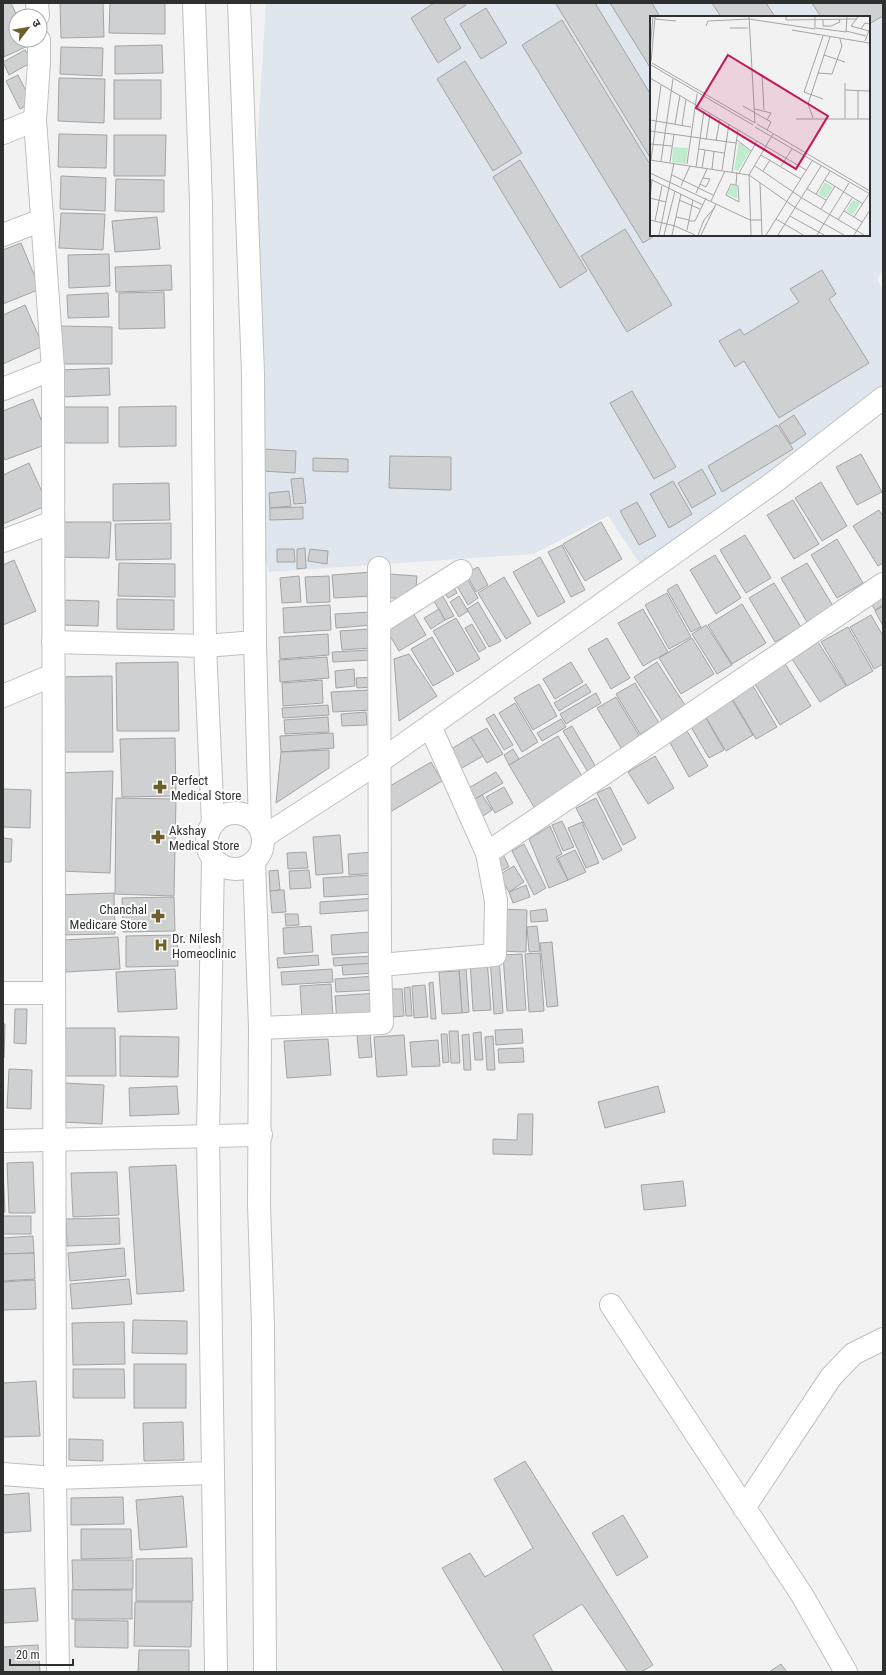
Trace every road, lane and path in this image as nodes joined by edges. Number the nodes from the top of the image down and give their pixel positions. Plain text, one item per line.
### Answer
1 (194, 3) edge
2 (240, 3) edge
3 (39, 48) edge
4 (35, 120) junction
5 (3, 133) edge
6 (42, 220) junction
7 (3, 235) edge
8 (53, 369) junction
9 (3, 389) edge
10 (883, 398) edge
11 (53, 522) junction
12 (3, 541) edge
13 (379, 568) dead end
14 (461, 571) dead end
15 (883, 584) edge
16 (379, 623) junction
17 (54, 642) junction
18 (255, 642) junction
19 (205, 646) junction
20 (53, 675) junction
21 (3, 696) edge
22 (430, 726) junction
23 (379, 762) junction
24 (213, 824) junction
25 (261, 832) junction
26 (487, 853) junction
27 (213, 859) junction
28 (254, 862) junction
29 (380, 965) junction
30 (3, 993) edge
31 (54, 993) junction
32 (260, 1028) junction
33 (261, 1135) junction
34 (208, 1136) junction
35 (54, 1139) junction
36 (3, 1140) edge
37 (611, 1305) dead end
38 (883, 1340) edge
39 (213, 1473) junction
40 (3, 1474) edge
41 (54, 1478) junction
42 (744, 1508) junction
43 (58, 1672) edge
44 (216, 1672) edge
45 (266, 1672) edge
46 (846, 1672) edge

1 - 19 street
2 - 18 street
3 - 4 street
4 - 5 street
4 - 6 street
6 - 7 street
6 - 8 street
8 - 9 street
8 - 11 street
10 - 22 street
11 - 12 street
11 - 17 street
13 - 16 street
14 - 16 street
15 - 26 street
16 - 23 street
17 - 19 street
17 - 20 street
18 - 19 street
18 - 25 street
19 - 24 street
20 - 21 street
20 - 31 street
22 - 23 street
22 - 26 street
23 - 25 street
23 - 29 street
24 - 25 street
24 - 27 street
25 - 28 street
26 - 29 street
27 - 28 street
27 - 34 street
28 - 32 street
29 - 32 street
30 - 31 street
31 - 35 street
32 - 33 street
33 - 34 street
33 - 45 street
34 - 35 street
34 - 39 street
35 - 36 street
35 - 41 street
37 - 42 street
38 - 42 street
39 - 41 street
39 - 44 street
40 - 41 street
41 - 43 street
42 - 46 street

